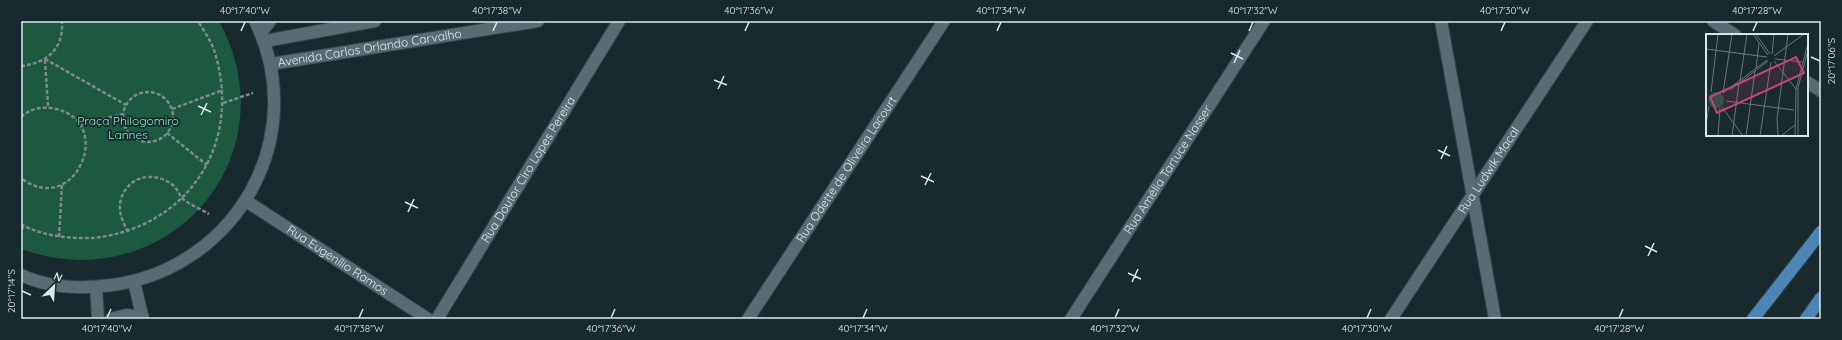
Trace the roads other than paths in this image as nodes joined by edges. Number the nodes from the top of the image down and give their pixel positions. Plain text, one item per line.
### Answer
1 (255, 21) edge
2 (270, 21) edge
3 (375, 21) edge
4 (538, 21) edge
5 (619, 21) edge
6 (944, 21) edge
7 (1264, 21) edge
8 (1441, 21) edge
9 (1587, 21) edge
10 (1713, 21) edge
11 (1733, 34) edge
12 (263, 37) junction
13 (271, 64) junction
14 (1808, 83) edge
15 (1821, 92) edge
16 (1472, 195) junction
17 (246, 201) junction
18 (1821, 232) edge
19 (21, 275) edge
20 (134, 282) junction
21 (96, 288) junction
22 (1821, 298) edge
23 (142, 318) edge
24 (98, 319) edge
25 (111, 319) edge
26 (428, 319) edge
27 (437, 319) edge
28 (748, 319) edge
29 (1071, 319) edge
30 (1391, 319) edge
31 (1495, 319) edge
32 (1753, 319) edge
33 (1806, 319) edge

1 - 12 street
2 - 12 street
3 - 12 street, Avenida Carlos Orlando Carvalho
4 - 13 street, Avenida Carlos Orlando Carvalho
5 - 27 street, Rua Doutor Ciro Lopes Pereira
6 - 28 street, Rua Odette de Oliveira Lacourt
7 - 29 street, Rua Amélia Tartuce Nasser
8 - 16 street
9 - 16 street, Rua Ludwik Macal
10 - 11 street
12 - 13 street
13 - 17 street
14 - 15 street
16 - 30 street, Rua Ludwik Macal
16 - 31 street
17 - 20 street
17 - 26 street, Rua Eugenílio Ramos
18 - 32 main road
19 - 21 street
20 - 21 street
20 - 23 street
21 - 24 street
22 - 33 main road
23 - 25 street

